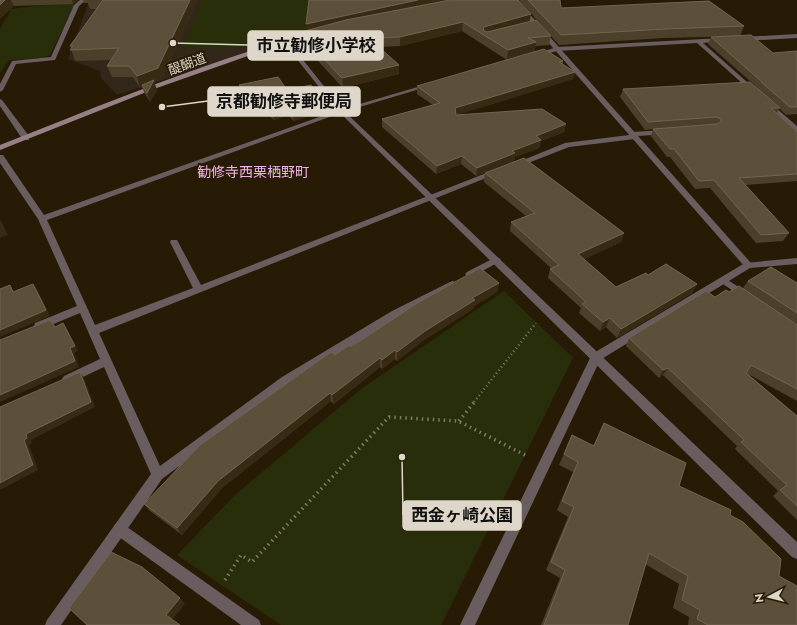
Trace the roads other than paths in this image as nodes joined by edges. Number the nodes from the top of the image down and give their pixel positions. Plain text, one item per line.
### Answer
1 (83, 0) edge
2 (514, 0) edge
3 (323, 32) edge
4 (797, 36) edge
5 (736, 39) edge
6 (729, 40) edge
7 (698, 41) junction
8 (286, 42) junction
9 (557, 49) junction
10 (527, 57) edge
11 (438, 83) edge
12 (0, 90) edge
13 (0, 101) edge
14 (341, 111) junction
15 (797, 130) edge
16 (676, 131) edge
17 (633, 135) junction
18 (26, 138) junction
19 (0, 148) edge
20 (0, 157) edge
21 (431, 198) junction
22 (42, 219) junction
23 (174, 242) dead end
24 (496, 260) junction
25 (797, 261) edge
26 (748, 265) junction
27 (723, 280) junction
28 (198, 289) junction
29 (754, 302) edge
30 (82, 308) junction
31 (27, 331) edge
32 (92, 331) junction
33 (596, 358) junction
34 (106, 362) junction
35 (57, 384) edge
36 (158, 475) junction
37 (120, 529) junction
38 (797, 552) edge
39 (52, 625) edge
40 (254, 625) edge
41 (467, 625) edge

1 - 12 street
2 - 9 street
3 - 8 main road, 醍醐道
4 - 5 street
6 - 7 street
7 - 9 street
7 - 15 street
8 - 14 street
8 - 18 main road, 醍醐道
9 - 10 street
9 - 17 street
11 - 14 street
13 - 18 street
14 - 21 street
14 - 22 street
16 - 17 street
17 - 21 street
17 - 26 street
18 - 19 main road, 醍醐道
20 - 22 street
21 - 24 street
21 - 28 street
22 - 30 street
23 - 28 street
24 - 33 street
24 - 36 street
25 - 26 street
26 - 27 street
27 - 29 street
27 - 33 street
28 - 32 street
30 - 31 street
30 - 32 street
32 - 34 street
33 - 38 street
33 - 41 street
34 - 35 street
34 - 36 street
36 - 37 street
37 - 39 street
37 - 40 street

